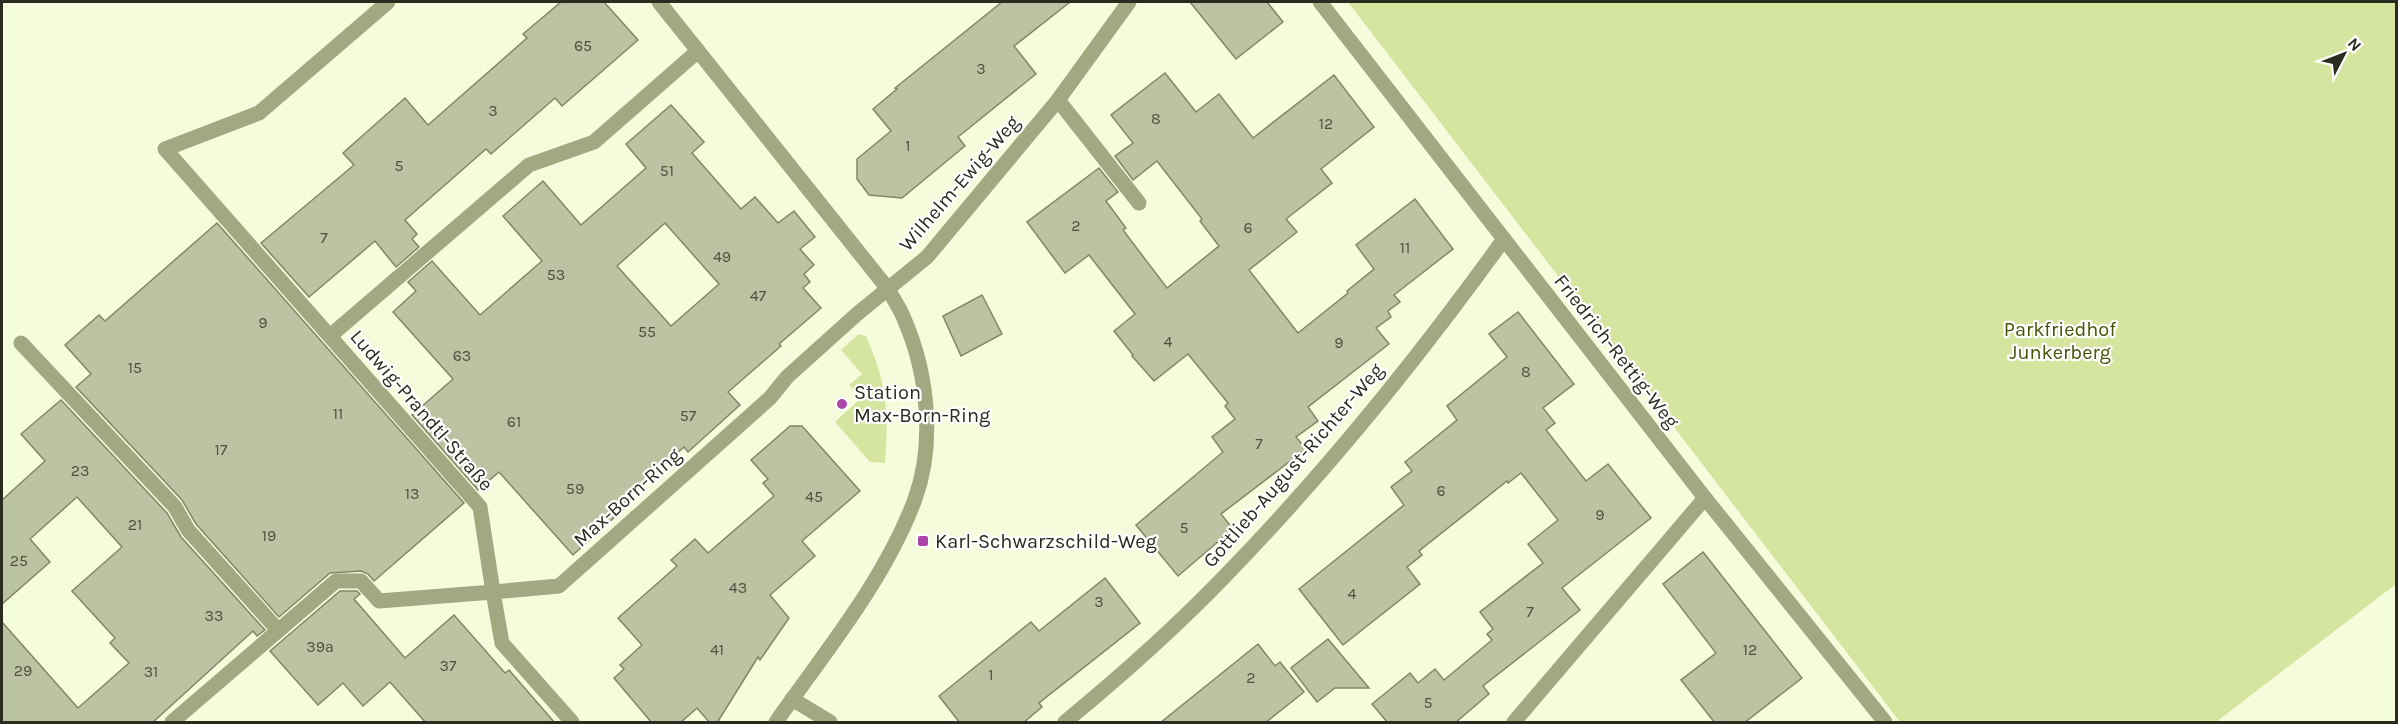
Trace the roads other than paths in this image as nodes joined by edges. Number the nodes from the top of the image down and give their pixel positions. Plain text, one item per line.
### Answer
1 (388, 2) edge
2 (659, 2) edge
3 (1129, 2) edge
4 (1320, 2) edge
5 (698, 51) junction
6 (1058, 100) junction
7 (1139, 203) dead end
8 (1504, 239) junction
9 (888, 289) junction
10 (330, 336) junction
11 (21, 343) dead end
12 (1705, 498) junction
13 (494, 592) junction
14 (278, 630) junction
15 (792, 699) junction
16 (172, 723) edge
17 (572, 723) edge
18 (776, 723) edge
19 (830, 723) edge
20 (1065, 723) edge
21 (1514, 723) edge
22 (1885, 723) edge

1 - 10 street, Ludwig-Prandtl-Straße
2 - 5 street
3 - 6 street, Wilhelm-Ewig-Weg
4 - 8 street, Friedrich-Rettig-Weg
5 - 9 street
5 - 10 street, Ludwig-Prandtl-Straße
6 - 7 street
6 - 9 street, Wilhelm-Ewig-Weg
8 - 12 street, Friedrich-Rettig-Weg
8 - 20 street, Gottlieb-August-Richter-Weg
9 - 13 street, Max-Born-Ring
9 - 15 street
10 - 13 street, Ludwig-Prandtl-Straße
11 - 14 street
12 - 21 street
12 - 22 street, Friedrich-Rettig-Weg
13 - 14 street
13 - 17 street
14 - 16 street
15 - 18 street
15 - 19 street

